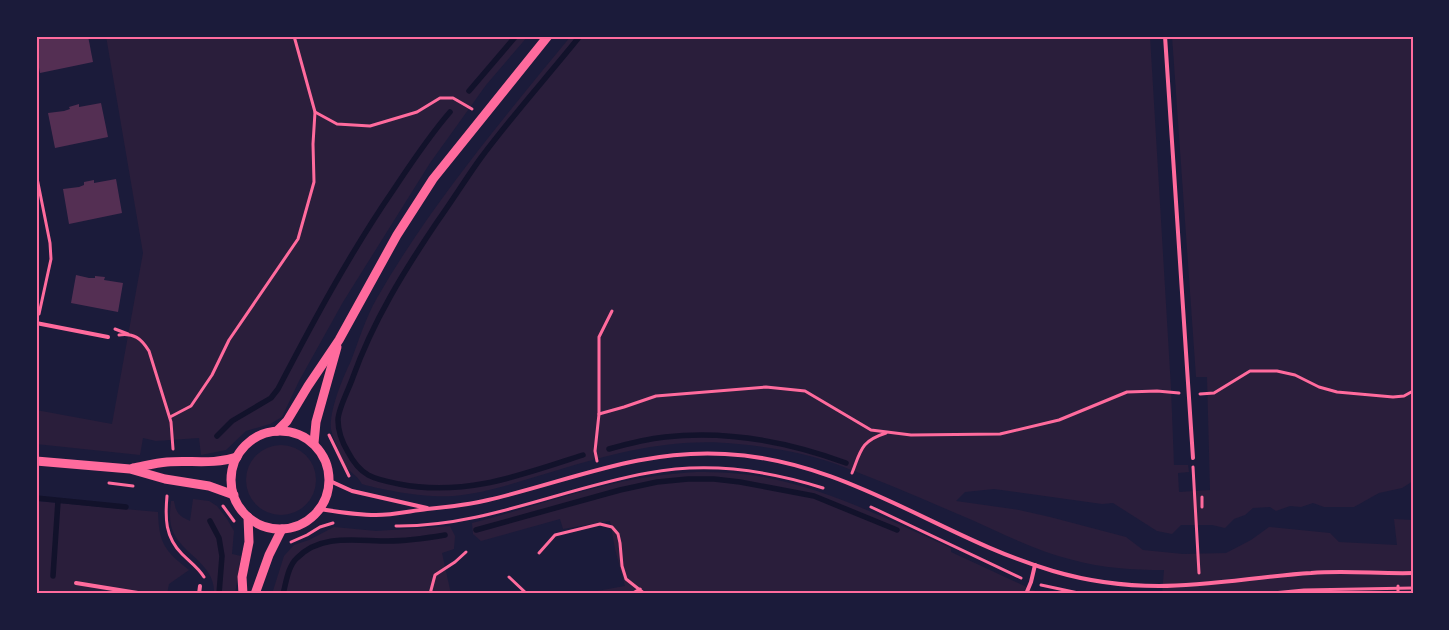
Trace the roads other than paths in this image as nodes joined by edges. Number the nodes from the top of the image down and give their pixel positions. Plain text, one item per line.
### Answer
1 (548, 36) edge
2 (1165, 36) edge
3 (36, 323) edge
4 (108, 337) road end
5 (339, 340) junction
6 (277, 430) junction
7 (314, 443) junction
8 (237, 457) junction
9 (1193, 458) road end
10 (36, 461) edge
11 (130, 469) junction
12 (330, 481) junction
13 (234, 495) junction
14 (320, 509) junction
15 (430, 509) junction
16 (248, 517) junction
17 (282, 529) junction
18 (1035, 565) junction
19 (1413, 572) edge
20 (76, 583) dead end
21 (200, 586) dead end
22 (144, 594) edge
23 (199, 594) edge
24 (242, 594) edge
25 (255, 594) edge
26 (1026, 594) edge

1 - 5 street
2 - 9 lane
3 - 4 lane
5 - 6 street
5 - 7 street
6 - 7 street
6 - 8 street
7 - 12 street
8 - 11 street
8 - 13 street
10 - 11 street
11 - 13 street
12 - 14 street
12 - 15 lane
13 - 16 street
14 - 15 lane
14 - 17 street
15 - 18 lane
16 - 17 street
16 - 24 street
17 - 25 street
18 - 19 lane
18 - 26 lane
20 - 22 lane
21 - 23 lane

